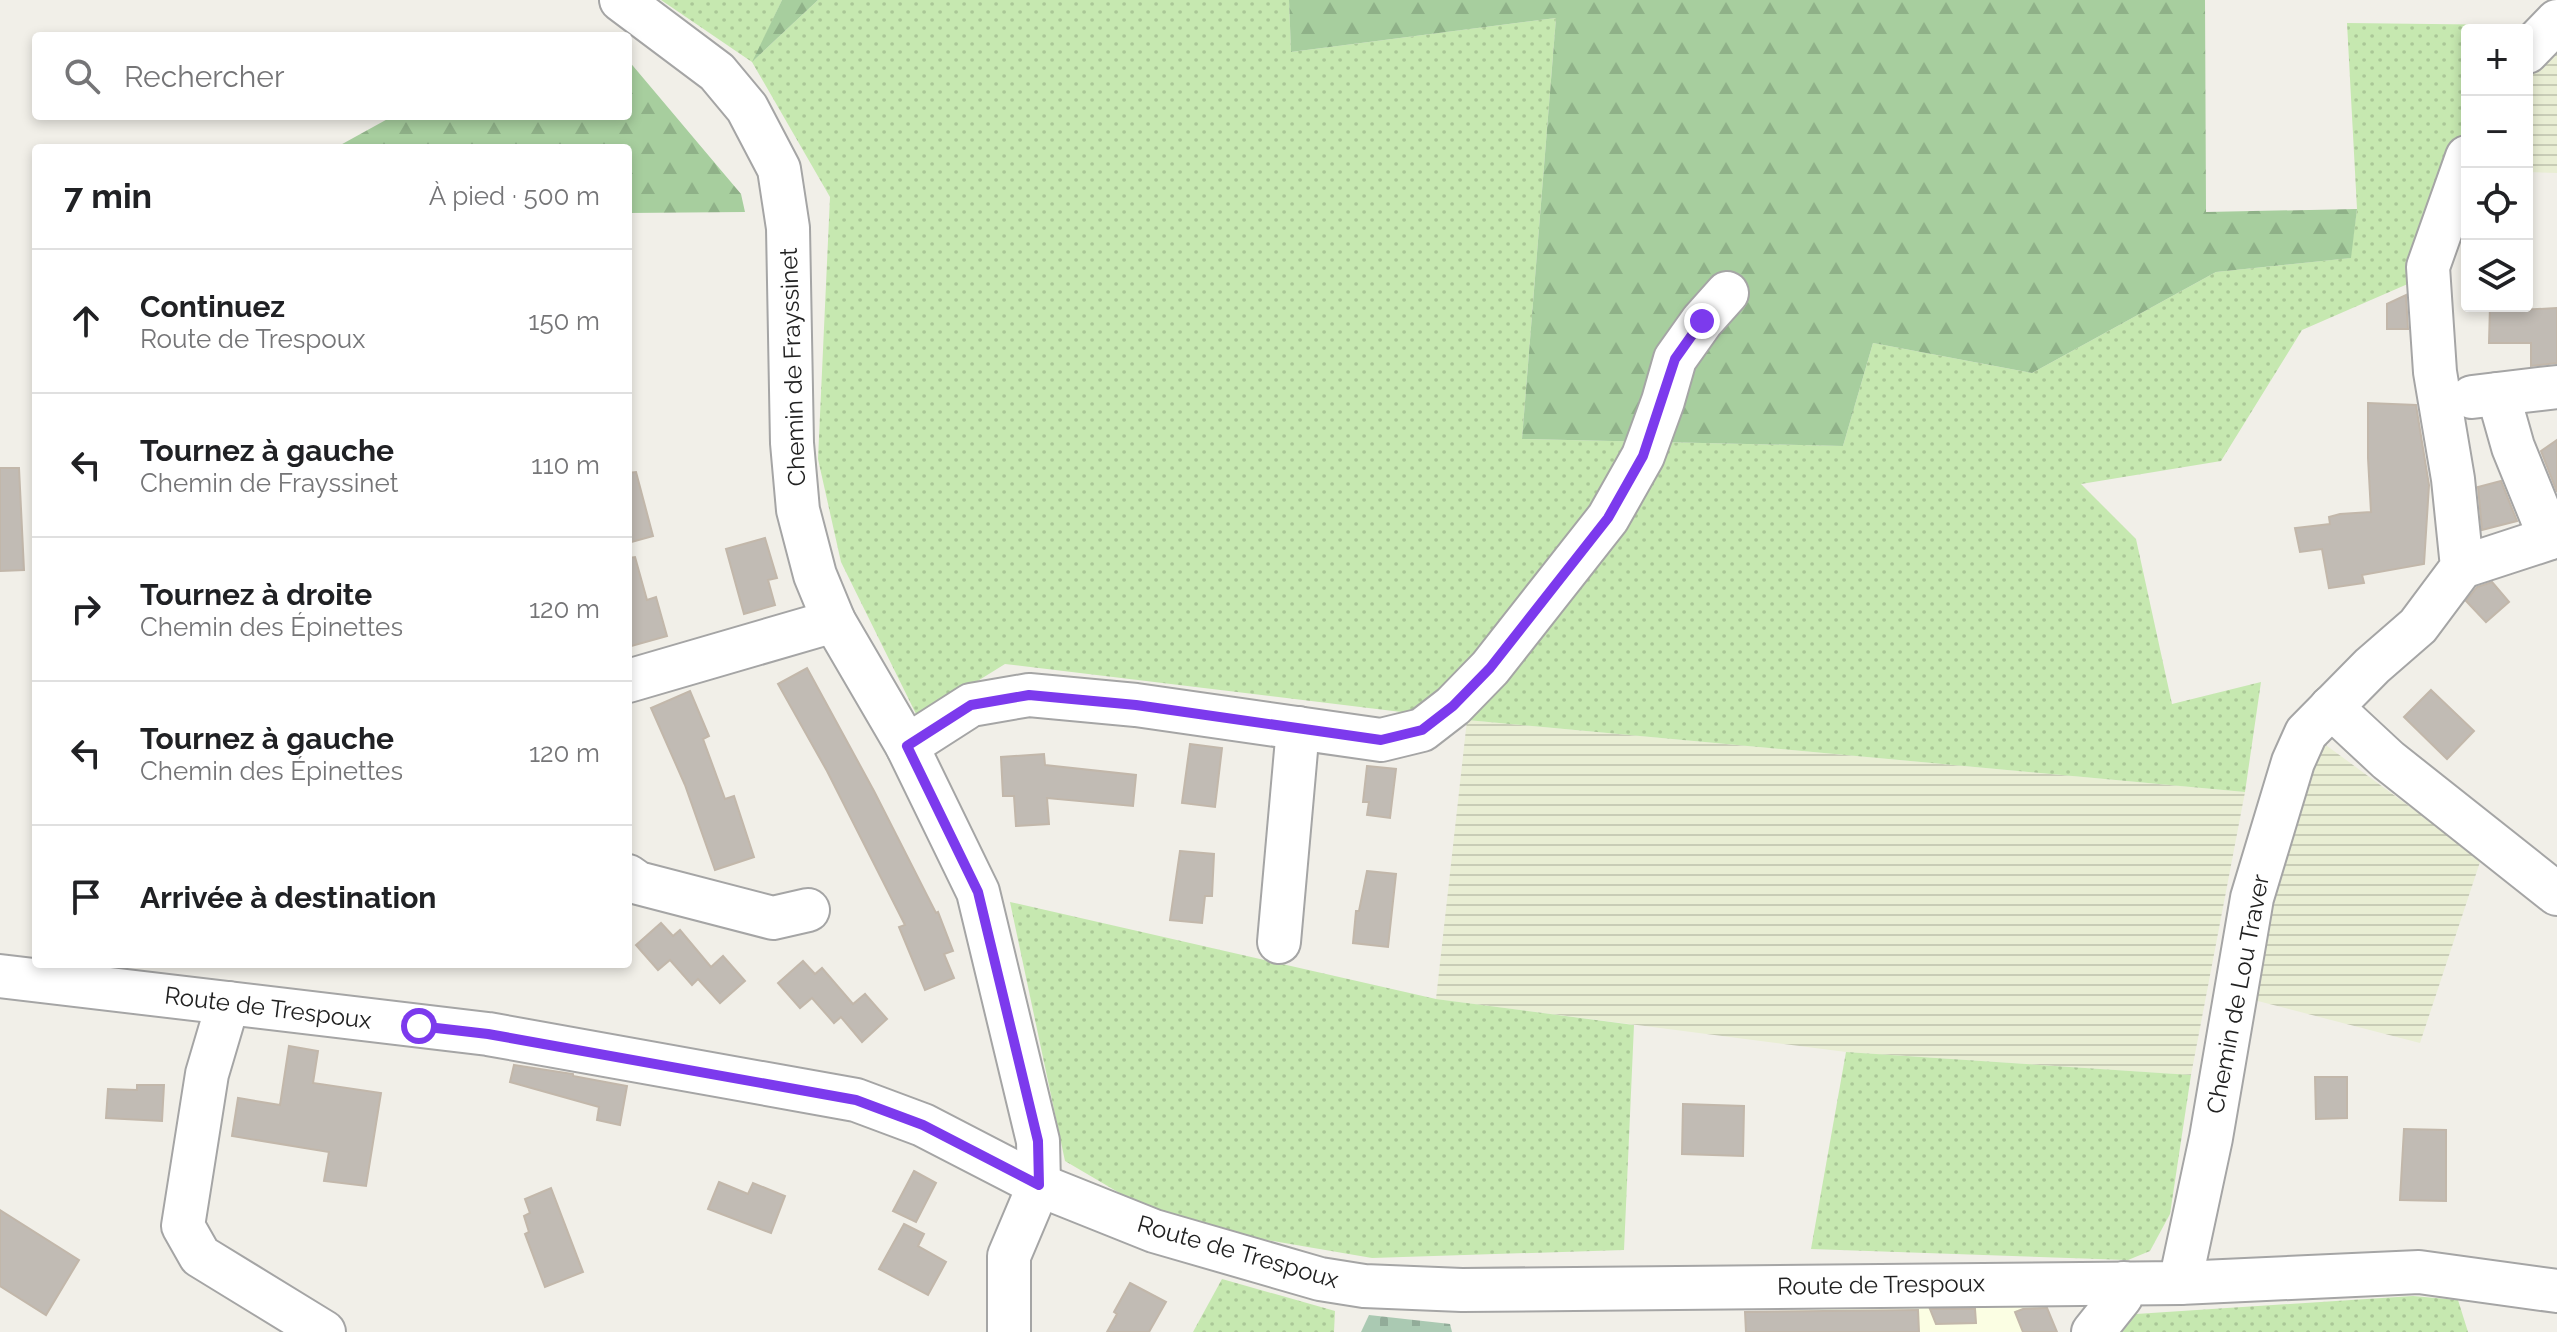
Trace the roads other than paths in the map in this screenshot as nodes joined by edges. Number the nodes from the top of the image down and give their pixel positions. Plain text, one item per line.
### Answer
1 (621, 0) edge
2 (2557, 21) edge
3 (2533, 46) edge
4 (2463, 168) edge
5 (1727, 293) dead end
6 (2557, 387) edge
7 (2498, 394) junction
8 (2439, 401) junction
9 (2554, 537) edge
10 (2462, 567) junction
11 (834, 621) junction
12 (632, 680) edge
13 (2331, 707) junction
14 (1298, 728) junction
15 (907, 746) junction
16 (632, 879) edge
17 (2557, 894) edge
18 (808, 910) dead end
19 (1279, 942) dead end
20 (0, 976) edge
21 (228, 1003) junction
22 (1039, 1185) junction
23 (2124, 1283) junction
24 (2180, 1283) junction
25 (2557, 1291) edge
26 (324, 1332) edge
27 (1009, 1332) edge
28 (2093, 1332) edge

1 - 11 street, Chemin de Frayssinet
2 - 3 street
4 - 8 street
5 - 14 street
6 - 7 street
7 - 8 street
7 - 9 street
8 - 10 street
9 - 10 street
10 - 13 street, Chemin de Lou Traver
11 - 12 street
11 - 15 street, Chemin de Frayssinet
13 - 17 street
13 - 24 street, Chemin de Lou Traver
14 - 15 street
14 - 19 street
15 - 22 street, Chemin de Frayssinet
16 - 18 street
20 - 21 street, Route de Trespoux
21 - 22 street, Route de Trespoux
21 - 26 street
22 - 23 street, Route de Trespoux
22 - 27 street
23 - 24 street, Route de Trespoux
23 - 28 street
24 - 25 street, Route de Trespoux

